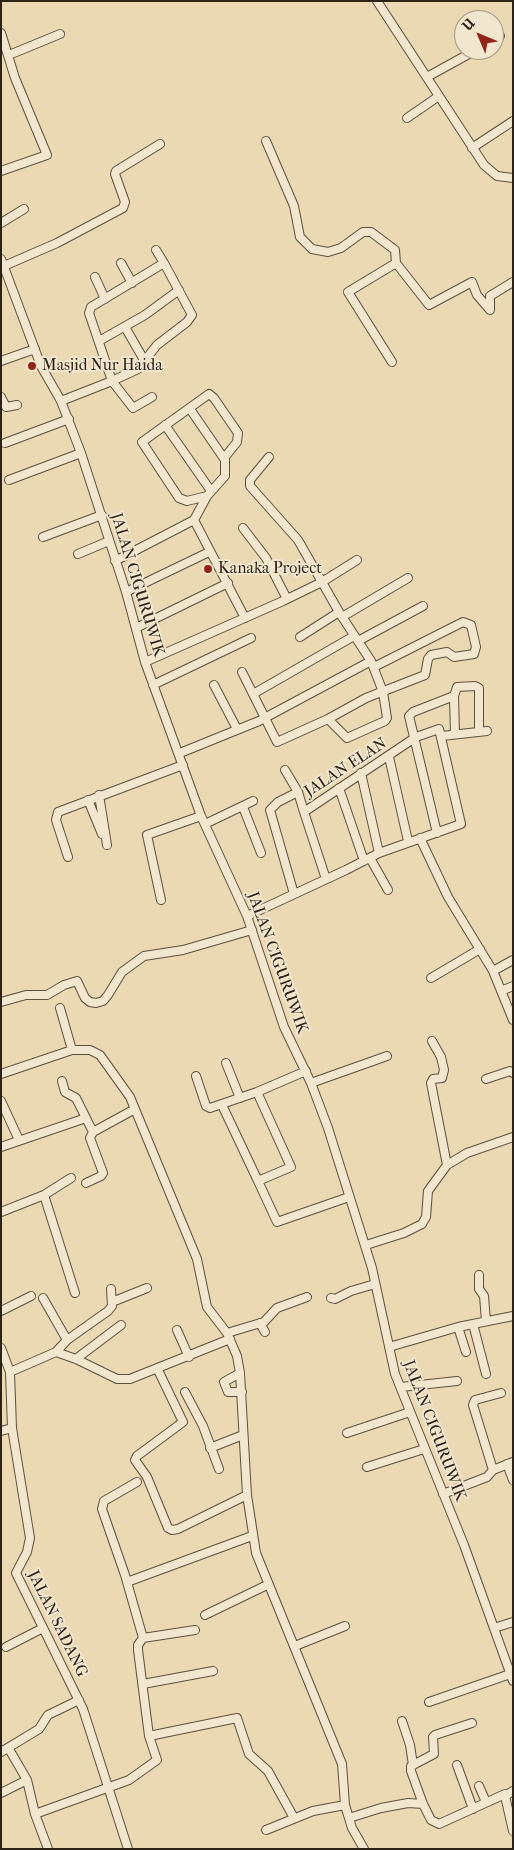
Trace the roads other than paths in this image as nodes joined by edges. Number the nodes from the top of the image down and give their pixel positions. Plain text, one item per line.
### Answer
1 (377, 1) edge
2 (1, 33) edge
3 (60, 34) dead end
4 (9, 55) junction
5 (458, 60) edge
6 (427, 77) junction
7 (440, 96) junction
8 (407, 118) dead end
9 (513, 121) edge
10 (266, 141) dead end
11 (160, 144) dead end
12 (472, 148) junction
13 (1, 171) edge
14 (513, 178) edge
15 (24, 209) dead end
16 (1, 223) edge
17 (156, 250) dead end
18 (3, 263) edge
19 (121, 263) dead end
20 (164, 263) junction
21 (396, 263) junction
22 (94, 277) dead end
23 (9, 282) junction
24 (513, 282) edge
25 (132, 283) junction
26 (1, 286) edge
27 (179, 290) junction
28 (105, 298) junction
29 (124, 327) junction
30 (99, 341) junction
31 (35, 349) junction
32 (144, 360) junction
33 (1, 361) edge
34 (392, 362) dead end
35 (112, 381) junction
36 (1, 397) edge
37 (152, 398) dead end
38 (61, 402) junction
39 (17, 405) dead end
40 (190, 409) junction
41 (69, 419) junction
42 (165, 425) junction
43 (4, 443) dead end
44 (81, 453) junction
45 (269, 457) dead end
46 (225, 460) junction
47 (9, 480) dead end
48 (209, 494) junction
49 (102, 515) junction
50 (194, 520) junction
51 (243, 528) dead end
52 (43, 537) dead end
53 (109, 541) junction
54 (209, 552) junction
55 (78, 554) dead end
56 (115, 560) junction
57 (357, 560) dead end
58 (408, 578) dead end
59 (322, 582) junction
60 (228, 583) junction
61 (126, 592) junction
62 (287, 599) junction
63 (423, 606) dead end
64 (341, 615) junction
65 (245, 618) junction
66 (136, 628) junction
67 (300, 637) dead end
68 (250, 638) dead end
69 (356, 638) junction
70 (145, 662) junction
71 (372, 664) junction
72 (242, 672) dead end
73 (154, 685) junction
74 (214, 685) dead end
75 (383, 692) junction
76 (253, 694) junction
77 (454, 696) junction
78 (266, 717) junction
79 (328, 719) junction
80 (237, 729) junction
81 (440, 732) junction
82 (455, 734) junction
83 (416, 738) junction
84 (180, 753) junction
85 (389, 756) junction
86 (183, 765) junction
87 (285, 770) dead end
88 (361, 773) junction
89 (339, 788) junction
90 (298, 792) junction
91 (100, 795) junction
92 (88, 800) junction
93 (253, 801) dead end
94 (243, 807) junction
95 (304, 812) junction
96 (201, 816) junction
97 (205, 824) junction
98 (437, 833) junction
99 (420, 838) junction
100 (408, 841) junction
101 (261, 853) dead end
102 (379, 853) junction
103 (68, 857) dead end
104 (367, 860) junction
105 (326, 878) junction
106 (388, 890) dead end
107 (294, 894) junction
108 (161, 900) dead end
109 (248, 916) junction
110 (252, 930) junction
111 (480, 949) junction
112 (513, 960) edge
113 (493, 971) junction
114 (431, 978) dead end
115 (513, 986) edge
116 (501, 991) junction
117 (1, 1002) edge
118 (60, 1008) dead end
119 (512, 1018) edge
120 (432, 1041) dead end
121 (72, 1050) junction
122 (387, 1056) dead end
123 (226, 1063) dead end
124 (306, 1071) junction
125 (513, 1072) edge
126 (1, 1074) edge
127 (196, 1076) dead end
128 (486, 1079) dead end
129 (62, 1081) dead end
130 (311, 1083) junction
131 (257, 1092) junction
132 (240, 1098) junction
133 (1, 1101) edge
134 (222, 1105) junction
135 (135, 1110) junction
136 (86, 1118) junction
137 (93, 1132) junction
138 (513, 1137) edge
139 (19, 1140) junction
140 (1, 1147) edge
141 (447, 1164) junction
142 (71, 1178) dead end
143 (258, 1181) junction
144 (86, 1183) dead end
145 (44, 1195) junction
146 (349, 1197) junction
147 (1, 1212) edge
148 (366, 1245) junction
149 (479, 1275) dead end
150 (375, 1284) junction
151 (148, 1288) dead end
152 (111, 1289) dead end
153 (75, 1292) dead end
154 (31, 1296) dead end
155 (307, 1297) dead end
156 (43, 1298) dead end
157 (331, 1298) dead end
158 (112, 1302) junction
159 (1, 1311) edge
160 (511, 1317) edge
161 (486, 1321) junction
162 (260, 1323) junction
163 (473, 1324) junction
164 (121, 1325) dead end
165 (513, 1326) edge
166 (458, 1327) junction
167 (177, 1330) dead end
168 (265, 1332) dead end
169 (229, 1336) junction
170 (67, 1340) junction
171 (389, 1347) junction
172 (1, 1348) edge
173 (56, 1352) junction
174 (466, 1352) dead end
175 (189, 1357) junction
176 (76, 1359) junction
177 (157, 1368) junction
178 (10, 1372) junction
179 (240, 1374) junction
180 (486, 1374) dead end
181 (457, 1381) dead end
182 (401, 1387) junction
183 (186, 1392) dead end
184 (242, 1392) junction
185 (500, 1393) dead end
186 (410, 1412) junction
187 (12, 1428) junction
188 (1, 1431) edge
189 (347, 1433) dead end
190 (242, 1435) junction
191 (210, 1448) junction
192 (424, 1449) junction
193 (510, 1463) edge
194 (367, 1467) dead end
195 (219, 1469) dead end
196 (494, 1470) junction
197 (513, 1480) edge
198 (137, 1482) dead end
199 (443, 1494) junction
200 (247, 1495) junction
201 (252, 1536) junction
202 (127, 1582) junction
203 (268, 1585) junction
204 (205, 1615) dead end
205 (513, 1622) edge
206 (345, 1626) dead end
207 (43, 1628) junction
208 (494, 1628) junction
209 (195, 1630) dead end
210 (143, 1638) junction
211 (295, 1646) junction
212 (6, 1647) dead end
213 (213, 1672) dead end
214 (512, 1676) edge
215 (143, 1684) junction
216 (79, 1700) junction
217 (429, 1702) dead end
218 (402, 1721) dead end
219 (472, 1723) dead end
220 (149, 1736) junction
221 (5, 1751) edge
222 (413, 1765) junction
223 (457, 1765) dead end
224 (27, 1780) junction
225 (479, 1786) dead end
226 (110, 1788) junction
227 (1, 1793) edge
228 (509, 1793) edge
229 (486, 1802) junction
230 (423, 1804) junction
231 (345, 1805) junction
232 (473, 1809) junction
233 (35, 1814) junction
234 (294, 1818) junction
235 (349, 1818) junction
236 (266, 1830) dead end
237 (513, 1831) edge
238 (48, 1849) edge
239 (128, 1849) edge
240 (364, 1849) edge

1 - 6 street
2 - 4 street
3 - 4 street
4 - 13 street
5 - 6 street
6 - 7 street
7 - 8 street
7 - 12 street
9 - 12 street
10 - 21 street
11 - 18 street
12 - 14 street
15 - 16 street
17 - 20 street
18 - 23 street, JALAN CIGURUWIK
19 - 25 street
20 - 25 street
20 - 27 street
21 - 24 street
21 - 34 street
22 - 28 street
23 - 26 street
23 - 31 street, JALAN CIGURUWIK
25 - 28 street
27 - 29 street
27 - 32 street
28 - 30 street
29 - 30 street
29 - 32 street
30 - 35 street
31 - 33 street
31 - 38 street, JALAN CIGURUWIK
32 - 35 street
35 - 37 street
35 - 38 street
36 - 39 street
38 - 41 street, JALAN CIGURUWIK
40 - 42 street
40 - 46 street
40 - 46 street
41 - 43 street
41 - 44 street, JALAN CIGURUWIK
42 - 48 street
42 - 48 street
44 - 47 street
44 - 49 street, JALAN CIGURUWIK
45 - 59 street
46 - 48 street
48 - 50 street
49 - 52 street
49 - 53 street, JALAN CIGURUWIK
50 - 54 street
50 - 56 street
51 - 62 street
53 - 55 street
53 - 56 street, JALAN CIGURUWIK
54 - 60 street
54 - 61 street
56 - 61 street, JALAN CIGURUWIK
57 - 59 street
58 - 64 street
59 - 62 street
59 - 64 street
60 - 65 street
60 - 66 street
61 - 66 street, JALAN CIGURUWIK
62 - 65 street
63 - 69 street
64 - 67 street
64 - 69 street
65 - 70 street
66 - 70 street, JALAN CIGURUWIK
68 - 73 street
69 - 71 street
69 - 76 street
70 - 73 street, JALAN CIGURUWIK
71 - 75 street
71 - 75 street
71 - 78 street
72 - 76 street
73 - 84 street, JALAN CIGURUWIK
74 - 80 street
75 - 79 street
75 - 79 street
76 - 78 street
77 - 82 street
77 - 82 street, JALAN ELAN
77 - 83 street
78 - 79 street
78 - 80 street
80 - 84 street
81 - 82 street, JALAN ELAN
81 - 83 street, JALAN ELAN
81 - 98 street
83 - 85 street, JALAN ELAN
83 - 98 street
84 - 86 street, JALAN CIGURUWIK
85 - 88 street, JALAN ELAN
85 - 100 street
86 - 91 street
86 - 96 street, JALAN CIGURUWIK
87 - 90 street
88 - 89 street, JALAN ELAN
88 - 102 street
89 - 95 street, JALAN ELAN
89 - 104 street
90 - 95 street
90 - 107 street
91 - 92 street
91 - 92 street
92 - 103 street
93 - 94 street
94 - 97 street
94 - 101 street
95 - 105 street, JALAN ELAN
96 - 97 street, JALAN CIGURUWIK
96 - 108 street
97 - 109 street, JALAN CIGURUWIK
98 - 99 street
99 - 100 street
99 - 111 street
100 - 102 street
102 - 104 street
104 - 105 street
104 - 106 street
105 - 107 street
107 - 109 street
109 - 110 street, JALAN CIGURUWIK
110 - 117 street
110 - 124 street, JALAN CIGURUWIK
111 - 113 street
111 - 114 street
112 - 113 street
113 - 116 street
115 - 116 street
116 - 119 street
118 - 121 street
120 - 141 street
121 - 126 street
121 - 135 street
122 - 130 street
123 - 132 street
124 - 130 street, JALAN CIGURUWIK
124 - 131 street
125 - 128 street
127 - 134 street
129 - 136 street
130 - 146 street, JALAN CIGURUWIK
131 - 132 street
131 - 143 street
132 - 134 street
133 - 139 street
134 - 143 street
135 - 137 street
135 - 169 street
136 - 137 street
136 - 139 street
137 - 144 street
138 - 141 street
139 - 140 street
141 - 148 street
142 - 145 street
143 - 146 street
145 - 147 street
145 - 153 street
146 - 148 street, JALAN CIGURUWIK
148 - 150 street, JALAN CIGURUWIK
149 - 161 street
150 - 157 street
150 - 171 street, JALAN CIGURUWIK
151 - 158 street
152 - 158 street
154 - 159 street
155 - 162 street
156 - 170 street
158 - 170 street
160 - 161 street
160 - 165 street
161 - 163 street
162 - 168 street
162 - 169 street
163 - 166 street
163 - 180 street
164 - 176 street
166 - 171 street
166 - 174 street
167 - 175 street
169 - 175 street
169 - 179 street
170 - 173 street
171 - 182 street, JALAN CIGURUWIK
172 - 178 street, JALAN SADANG
173 - 176 street
173 - 178 street
175 - 177 street
176 - 177 street
177 - 200 street
178 - 187 street, JALAN SADANG
179 - 184 street
179 - 184 street
181 - 182 street
182 - 186 street, JALAN CIGURUWIK
183 - 191 street
184 - 190 street
185 - 196 street
186 - 189 street
186 - 192 street, JALAN CIGURUWIK
187 - 188 street
187 - 207 street, JALAN SADANG
190 - 191 street
190 - 200 street
191 - 195 street
192 - 194 street
192 - 199 street, JALAN CIGURUWIK
193 - 196 street
193 - 197 street
196 - 199 street
198 - 202 street
199 - 208 street, JALAN CIGURUWIK
200 - 201 street
201 - 202 street
201 - 203 street
202 - 210 street
203 - 204 street
203 - 211 street
205 - 208 street
206 - 211 street
207 - 212 street
207 - 216 street, JALAN SADANG
208 - 214 street, JALAN CIGURUWIK
209 - 210 street
210 - 215 street
211 - 231 street
213 - 215 street
214 - 217 street
215 - 220 street
216 - 221 street
216 - 226 street, JALAN SADANG
218 - 222 street
219 - 222 street
220 - 226 street
220 - 234 street
221 - 224 street
222 - 230 street
223 - 232 street
224 - 227 street
224 - 233 street
225 - 229 street
226 - 233 street
226 - 239 street, JALAN SADANG
228 - 229 street
228 - 237 street
229 - 232 street
230 - 232 street
230 - 235 street
231 - 234 street
231 - 235 street
233 - 238 street
234 - 236 street
235 - 240 street

